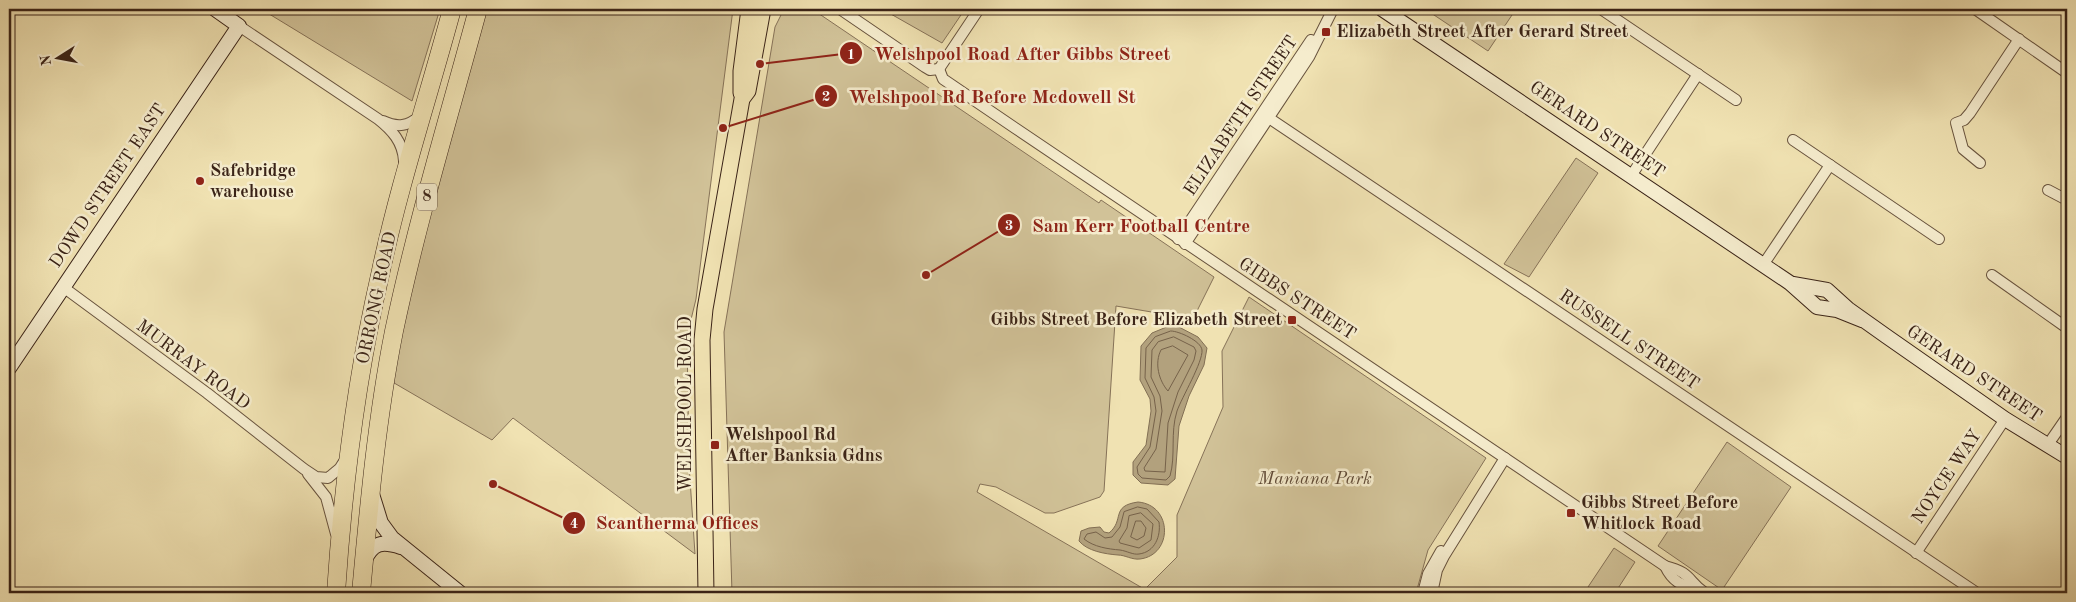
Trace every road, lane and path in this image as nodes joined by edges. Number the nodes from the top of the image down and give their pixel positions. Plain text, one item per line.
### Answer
1 (215, 9) edge
2 (452, 9) edge
3 (478, 9) edge
4 (749, 9) edge
5 (763, 9) edge
6 (840, 9) edge
7 (979, 9) edge
8 (1326, 9) edge
9 (1334, 9) edge
10 (1382, 9) edge
11 (1601, 9) edge
12 (1975, 9) edge
13 (239, 26) junction
14 (2019, 39) junction
15 (939, 69) junction
16 (2067, 73) edge
17 (1698, 74) junction
18 (742, 99) junction
19 (1736, 100) dead end
20 (423, 113) junction
21 (1266, 116) junction
22 (378, 119) junction
23 (1793, 140) dead end
24 (1980, 163) dead end
25 (1830, 165) junction
26 (1631, 176) junction
27 (401, 185) junction
28 (2048, 190) dead end
29 (2067, 200) edge
30 (1939, 239) dead end
31 (1182, 241) junction
32 (1763, 265) junction
33 (1992, 275) dead end
34 (1790, 282) junction
35 (63, 287) junction
36 (1862, 320) junction
37 (2067, 328) edge
38 (9, 368) edge
39 (2067, 417) edge
40 (2005, 419) junction
41 (2047, 446) junction
42 (349, 452) junction
43 (2067, 457) edge
44 (1505, 458) junction
45 (304, 469) junction
46 (371, 488) junction
47 (1456, 533) junction
48 (401, 547) junction
49 (339, 548) junction
50 (1916, 553) junction
51 (364, 561) junction
52 (1701, 590) edge
53 (336, 593) edge
54 (361, 593) edge
55 (460, 593) edge
56 (706, 593) edge
57 (1423, 593) edge
58 (1432, 593) edge
59 (1977, 593) edge

1 - 13 street
2 - 20 highway, ORRONG ROAD / 8
3 - 46 highway, ORRONG ROAD / 8
4 - 18 main road, WELSHPOOL ROAD
5 - 18 main road, WELSHPOOL ROAD
6 - 15 street, GIBBS STREET
7 - 15 street
8 - 21 street, ELIZABETH STREET
9 - 21 street, ELIZABETH STREET
10 - 26 street, GERARD STREET
11 - 17 street
12 - 14 street
13 - 22 street
13 - 35 street, DOWD STREET EAST
14 - 16 street
14 - 24 street
15 - 31 street, GIBBS STREET
17 - 19 street
17 - 26 street
18 - 56 main road, WELSHPOOL ROAD
20 - 22 street
20 - 27 highway, ORRONG ROAD / 8
21 - 31 street, ELIZABETH STREET
21 - 50 street, RUSSELL STREET
22 - 27 street
23 - 25 street
25 - 30 street
25 - 32 street
26 - 32 street, GERARD STREET
27 - 42 highway, ORRONG ROAD / 8
28 - 29 street
31 - 44 street, GIBBS STREET
32 - 34 street, GERARD STREET
33 - 37 street
34 - 36 street, GERARD STREET
34 - 36 street, GERARD STREET
35 - 38 street, DOWD STREET EAST
35 - 45 street, MURRAY ROAD
36 - 40 street, GERARD STREET
39 - 41 street
40 - 41 street, GERARD STREET
40 - 50 street, NOYCE WAY
41 - 43 street, GERARD STREET
42 - 45 street, MURRAY ROAD
42 - 49 highway, ORRONG ROAD / 8
44 - 47 street
44 - 52 street, GIBBS STREET
45 - 49 street, MURRAY ROAD
46 - 48 street
46 - 51 highway, ORRONG ROAD / 8
47 - 57 street
47 - 58 street
48 - 51 street
48 - 55 street
49 - 53 highway, ORRONG ROAD / 8
50 - 59 street, RUSSELL STREET
51 - 54 highway, ORRONG ROAD / 8

